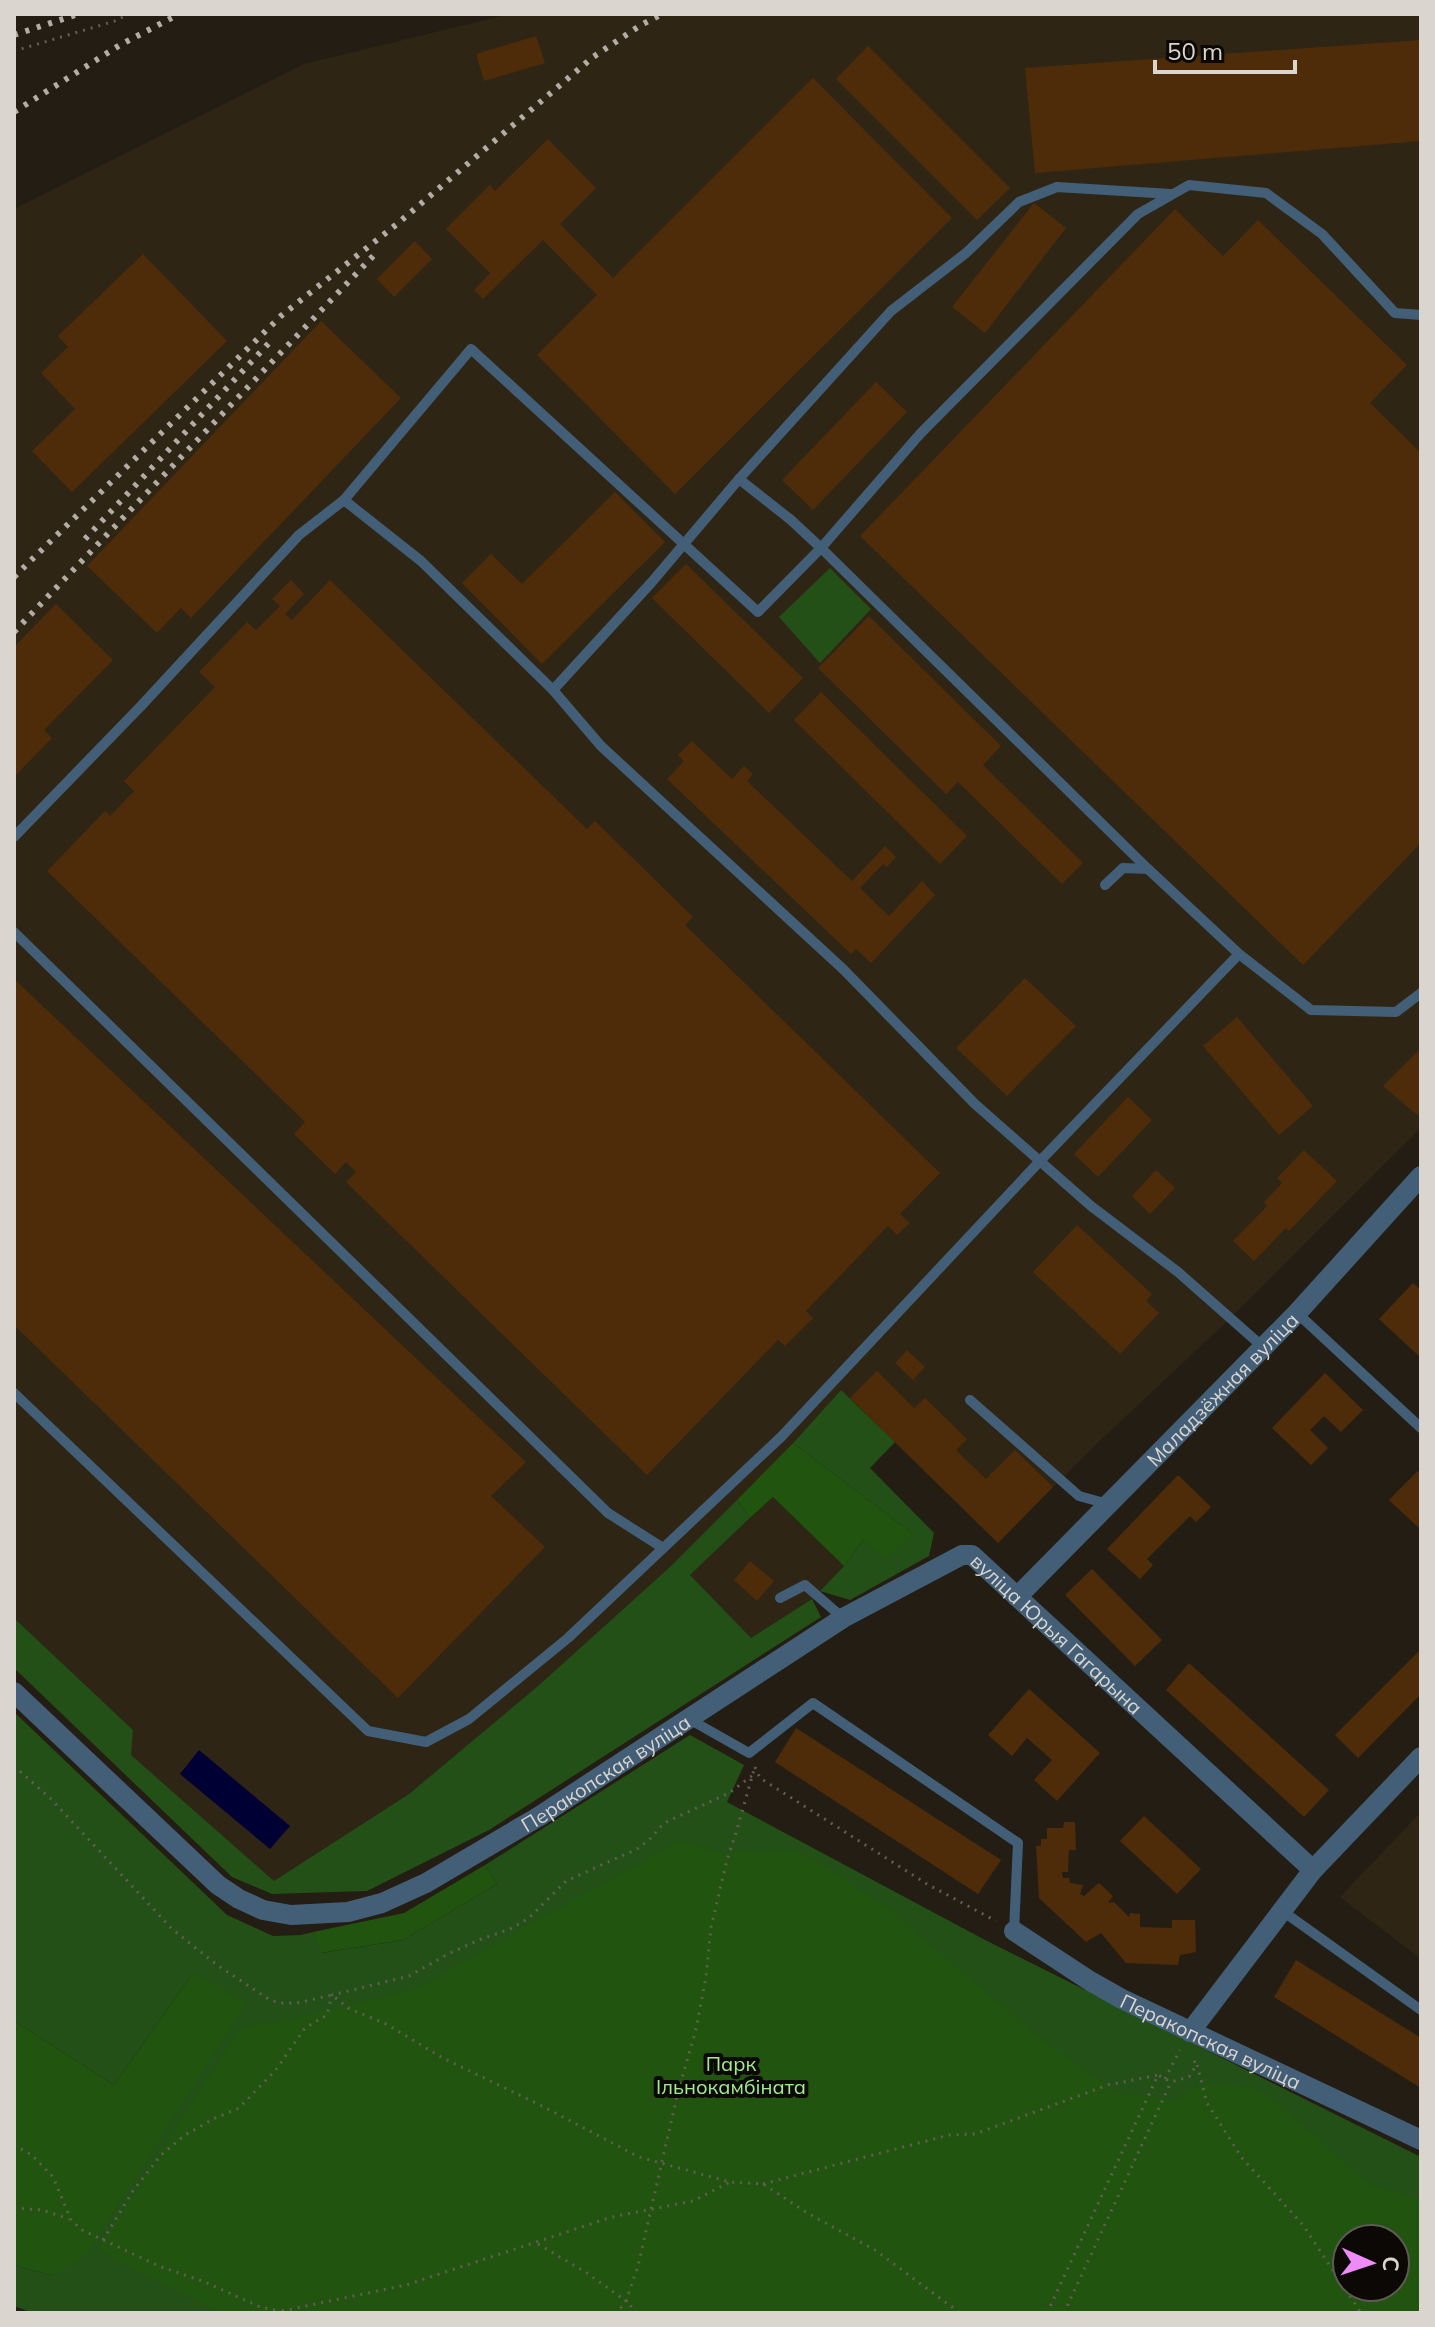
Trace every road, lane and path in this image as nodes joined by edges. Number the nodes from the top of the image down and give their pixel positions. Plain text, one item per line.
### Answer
1 (129, 14) edge
2 (14, 51) edge
3 (1172, 194) junction
4 (1421, 315) edge
5 (739, 479) junction
6 (344, 500) junction
7 (686, 544) junction
8 (821, 548) junction
9 (553, 690) junction
10 (14, 837) edge
11 (1148, 869) junction
12 (1105, 885) dead end
13 (14, 932) edge
14 (1239, 954) junction
15 (1421, 993) edge
16 (1040, 1161) junction
17 (1421, 1176) edge
18 (1297, 1313) junction
19 (1263, 1347) junction
20 (14, 1393) edge
21 (970, 1400) dead end
22 (1421, 1428) edge
23 (1108, 1504) junction
24 (663, 1548) junction
25 (1017, 1597) junction
26 (780, 1598) dead end
27 (843, 1618) junction
28 (14, 1692) edge
29 (687, 1718) junction
30 (1421, 1757) edge
31 (14, 1766) edge
32 (753, 1775) junction
33 (1313, 1870) junction
34 (1281, 1910) junction
35 (1014, 1931) junction
36 (332, 1995) junction
37 (1421, 2010) edge
38 (1190, 2032) junction
39 (1196, 2062) junction
40 (1158, 2075) junction
41 (1165, 2079) junction
42 (1171, 2082) junction
43 (1421, 2140) edge
44 (14, 2145) edge
45 (663, 2163) junction
46 (730, 2182) junction
47 (763, 2184) junction
48 (14, 2208) edge
49 (651, 2209) junction
50 (71, 2220) junction
51 (103, 2240) junction
52 (536, 2243) junction
53 (626, 2301) junction
54 (282, 2311) junction
55 (288, 2313) edge
56 (617, 2313) edge
57 (637, 2313) edge
58 (960, 2313) edge
59 (1047, 2313) edge
60 (1064, 2313) edge
61 (1361, 2313) edge

1 - 2 path
3 - 4 lane
3 - 5 lane
3 - 8 lane
5 - 7 lane
5 - 8 lane
6 - 7 lane
6 - 9 lane
6 - 10 lane
7 - 8 lane
7 - 9 lane
8 - 11 lane
9 - 16 lane
11 - 12 lane
11 - 14 lane
13 - 24 lane
14 - 15 lane
14 - 16 lane
16 - 19 lane
16 - 24 lane
17 - 18 street, Маладзёжная вуліца
18 - 19 street, Маладзёжная вуліца
18 - 22 lane
19 - 23 street, Маладзёжная вуліца
20 - 24 lane
21 - 23 lane
23 - 25 street, Маладзёжная вуліца
25 - 27 street, вуліца Юрыя Гагарына
25 - 33 street, вуліца Юрыя Гагарына
26 - 27 lane
27 - 29 street, вуліца Юрыя Гагарына
28 - 29 street, Перакопская вуліца
29 - 35 lane, Перакопская вуліца
30 - 33 street
31 - 36 path
32 - 35 path
32 - 36 path
32 - 45 path
33 - 34 street
34 - 37 lane
34 - 38 street
35 - 38 street, Перакопская вуліца
36 - 45 path
36 - 51 path
38 - 39 path
38 - 41 path
38 - 43 street, Перакопская вуліца
39 - 42 path
39 - 61 path
40 - 41 path
40 - 47 path
40 - 59 path
41 - 42 path
42 - 60 path
44 - 50 path
45 - 46 path
45 - 49 path
46 - 47 path
46 - 49 path
47 - 58 path
48 - 50 path
49 - 52 path
49 - 53 path
50 - 51 path
51 - 54 path
52 - 53 path
52 - 54 path
53 - 56 path
53 - 57 path
54 - 55 path

